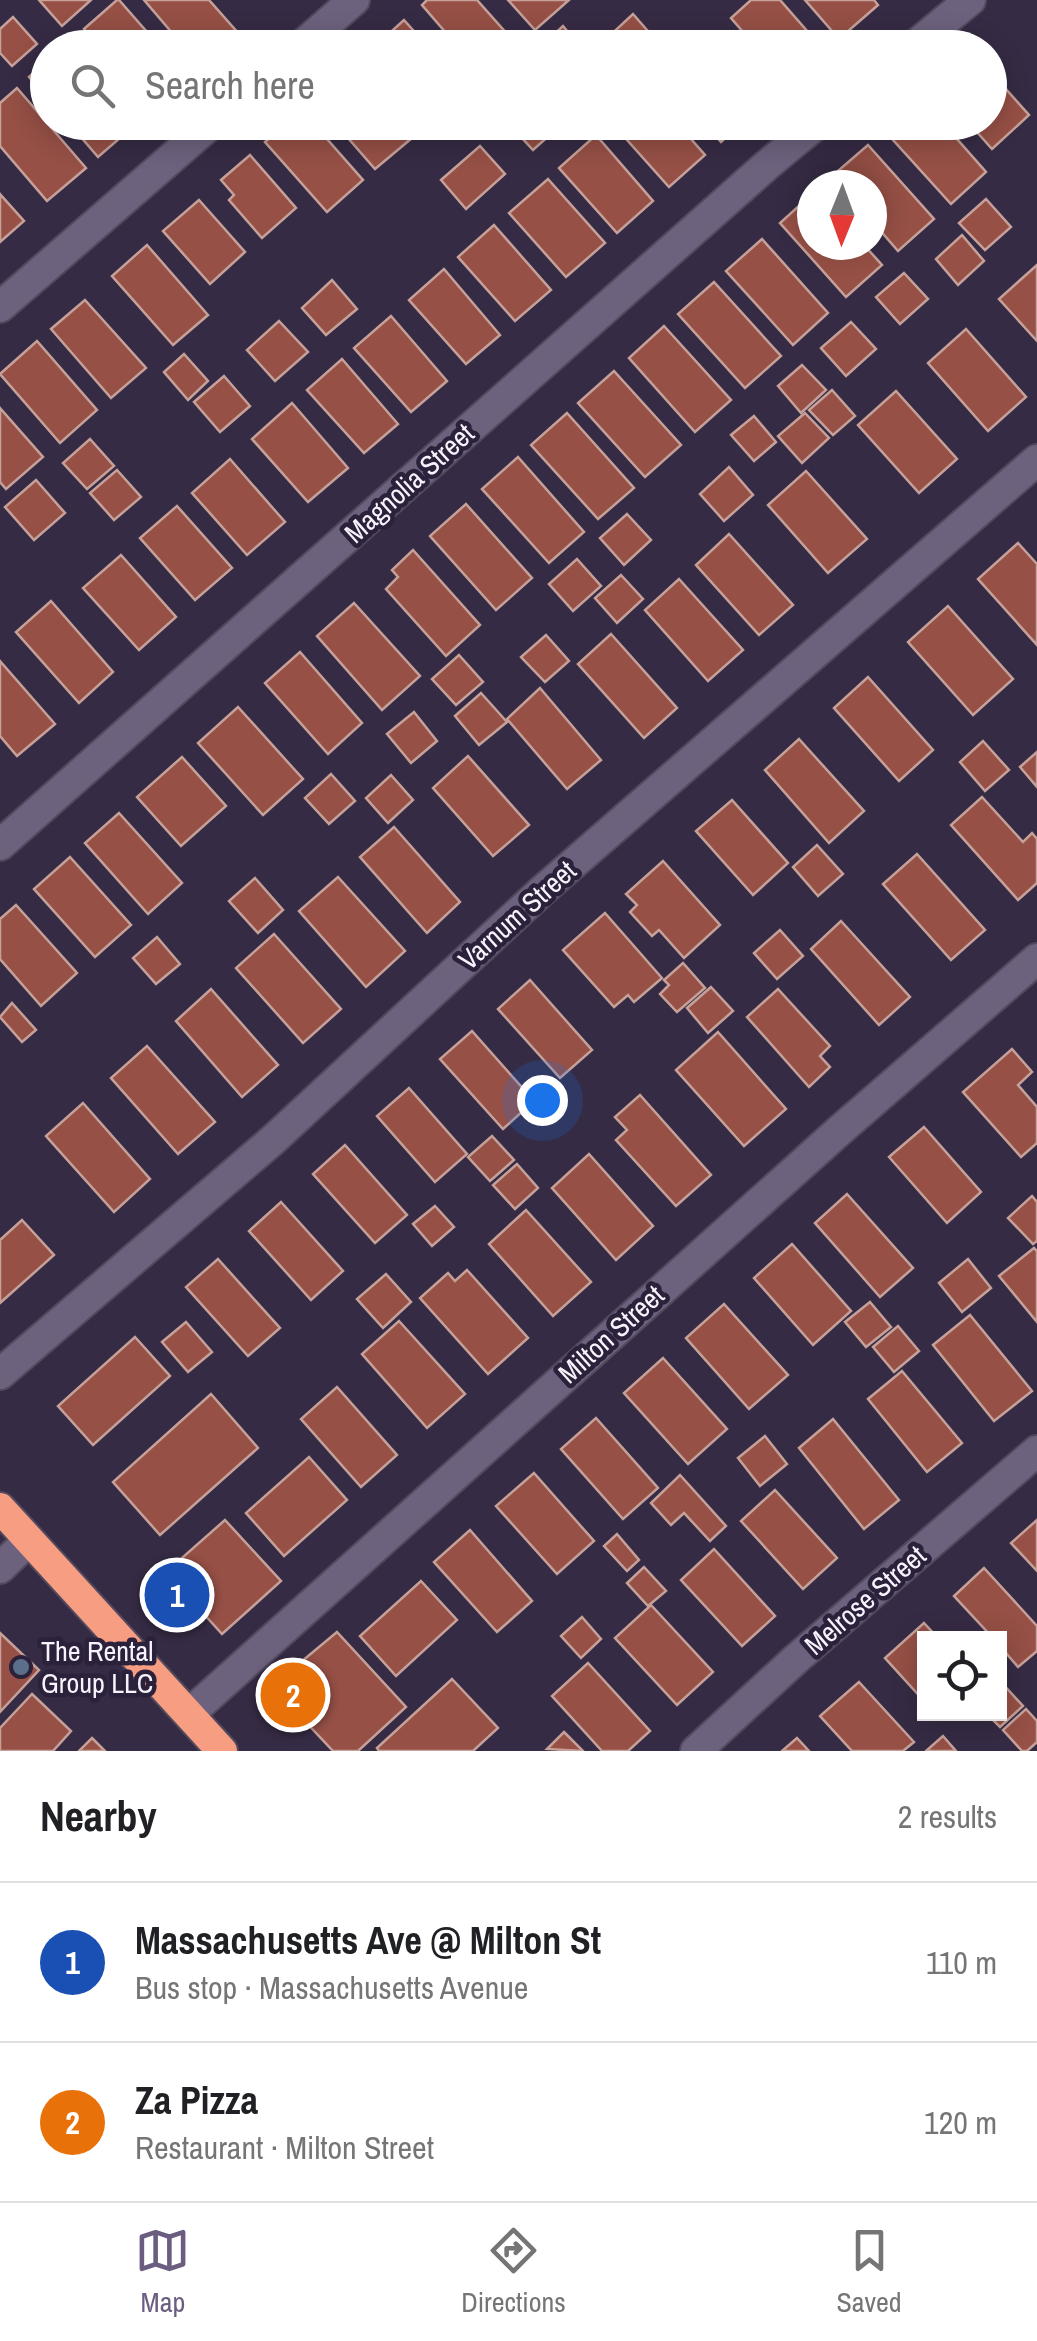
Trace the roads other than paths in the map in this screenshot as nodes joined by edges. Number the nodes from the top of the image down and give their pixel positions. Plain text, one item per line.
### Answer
1 (354, 0) edge
2 (970, 0) edge
3 (320, 30) edge
4 (934, 30) edge
5 (192, 140) edge
6 (797, 140) edge
7 (0, 307) edge
8 (1037, 460) edge
9 (0, 845) edge
10 (1037, 959) edge
11 (0, 1374) edge
12 (1037, 1451) edge
13 (0, 1508) edge
14 (29, 1540) junction
15 (0, 1568) edge
16 (189, 1714) junction
17 (222, 1751) edge
18 (696, 1751) edge

1 - 3 street
2 - 4 street
5 - 7 street
6 - 9 street, Magnolia Street
8 - 11 street, Varnum Street
10 - 16 street, Milton Street
12 - 18 street, Melrose Street
13 - 14 highway
14 - 15 street
14 - 16 highway
16 - 17 highway

